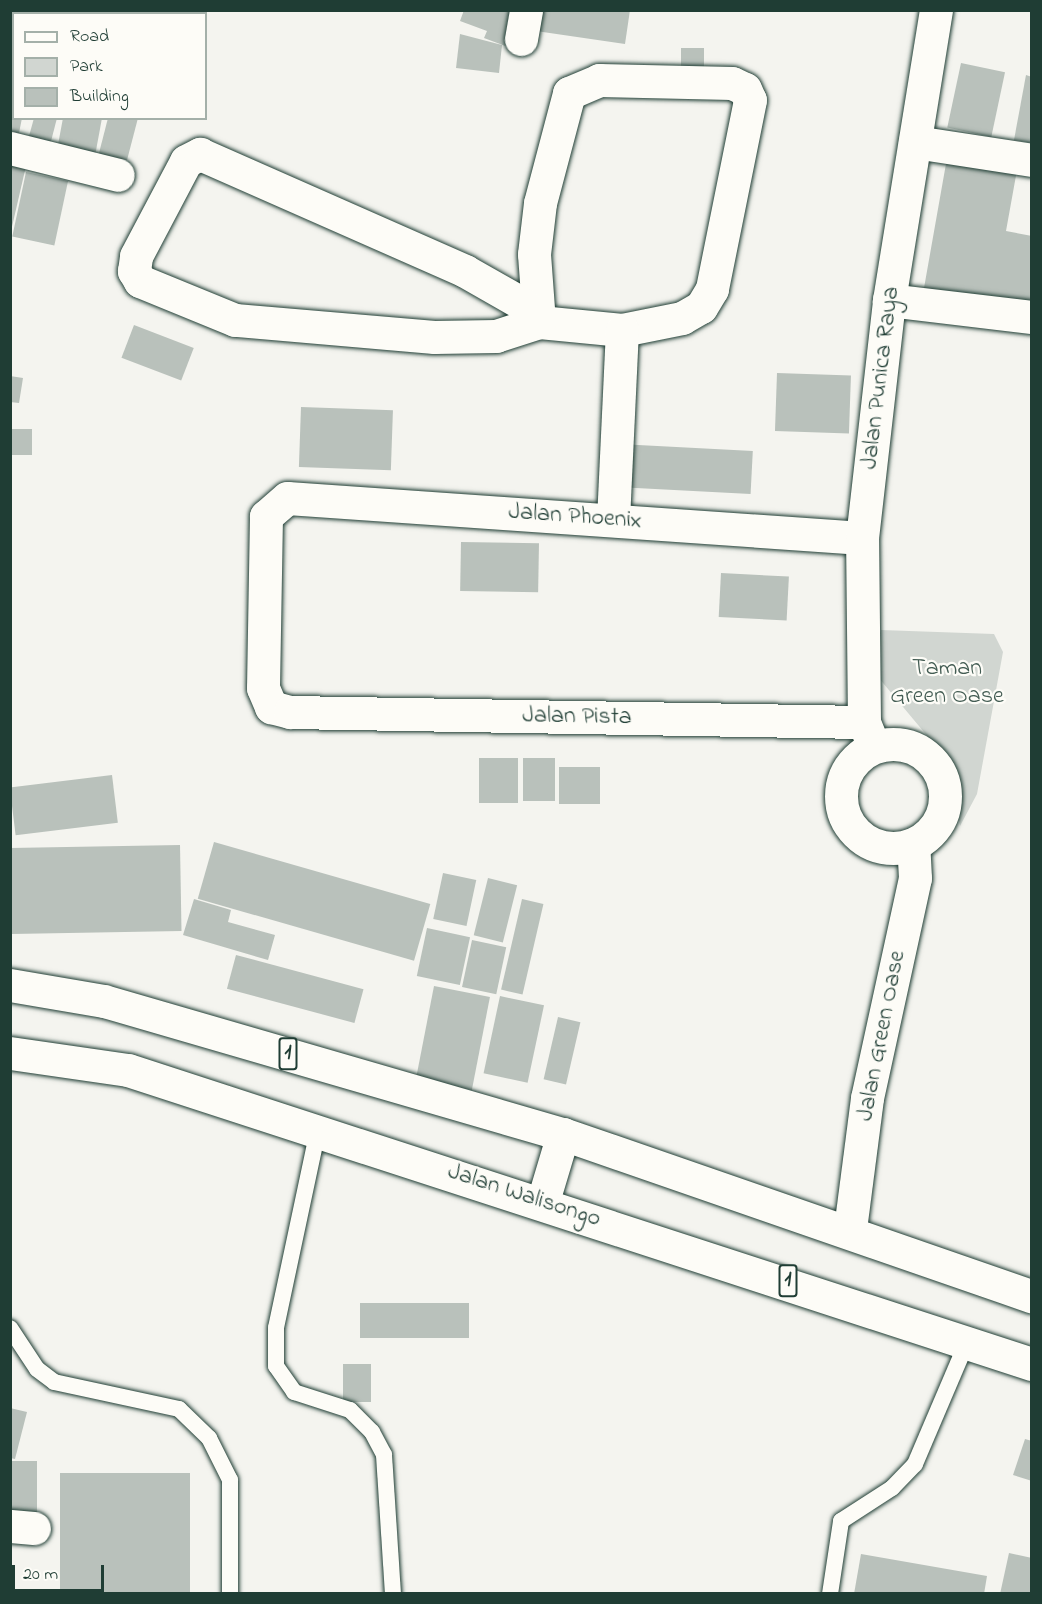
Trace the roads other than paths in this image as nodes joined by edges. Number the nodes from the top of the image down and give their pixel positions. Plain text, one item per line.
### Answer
1 (936, 10) edge
2 (915, 142) junction
3 (10, 148) edge
4 (1032, 160) edge
5 (118, 175) dead end
6 (889, 300) junction
7 (1032, 317) edge
8 (539, 322) junction
9 (611, 330) junction
10 (604, 519) junction
11 (862, 538) junction
12 (290, 712) joint
13 (869, 735) junction
14 (913, 844) junction
15 (10, 985) edge
16 (10, 1053) edge
17 (318, 1130) junction
18 (562, 1134) junction
19 (543, 1201) junction
20 (850, 1229) junction
21 (1032, 1296) edge
22 (10, 1328) edge
23 (969, 1340) junction
24 (1032, 1364) edge
25 (230, 1593) edge
26 (393, 1593) edge
27 (830, 1593) edge

1 - 2 main road, Jalan Punica Raya
2 - 4 main road
2 - 6 main road, Jalan Punica Raya
3 - 5 main road
6 - 7 main road
6 - 11 main road, Jalan Punica Raya
8 - 8 main road
8 - 9 main road
8 - 9 main road
9 - 10 main road
10 - 11 main road, Jalan Phoenix
10 - 12 main road, Jalan Phoenix
11 - 13 main road, Jalan Punica Raya
12 - 13 main road, Jalan Pista
13 - 14 main road
13 - 14 main road
14 - 20 main road, Jalan Green Oase
15 - 18 main road, 1
16 - 17 main road, Jalan Walisongo / 1
17 - 19 main road, Jalan Walisongo / 1
17 - 26 lane
18 - 19 main road
18 - 20 main road, 1
19 - 23 main road, Jalan Walisongo / 1
20 - 21 main road, 1
22 - 25 lane
23 - 24 main road, Jalan Walisongo / 1
23 - 27 lane

